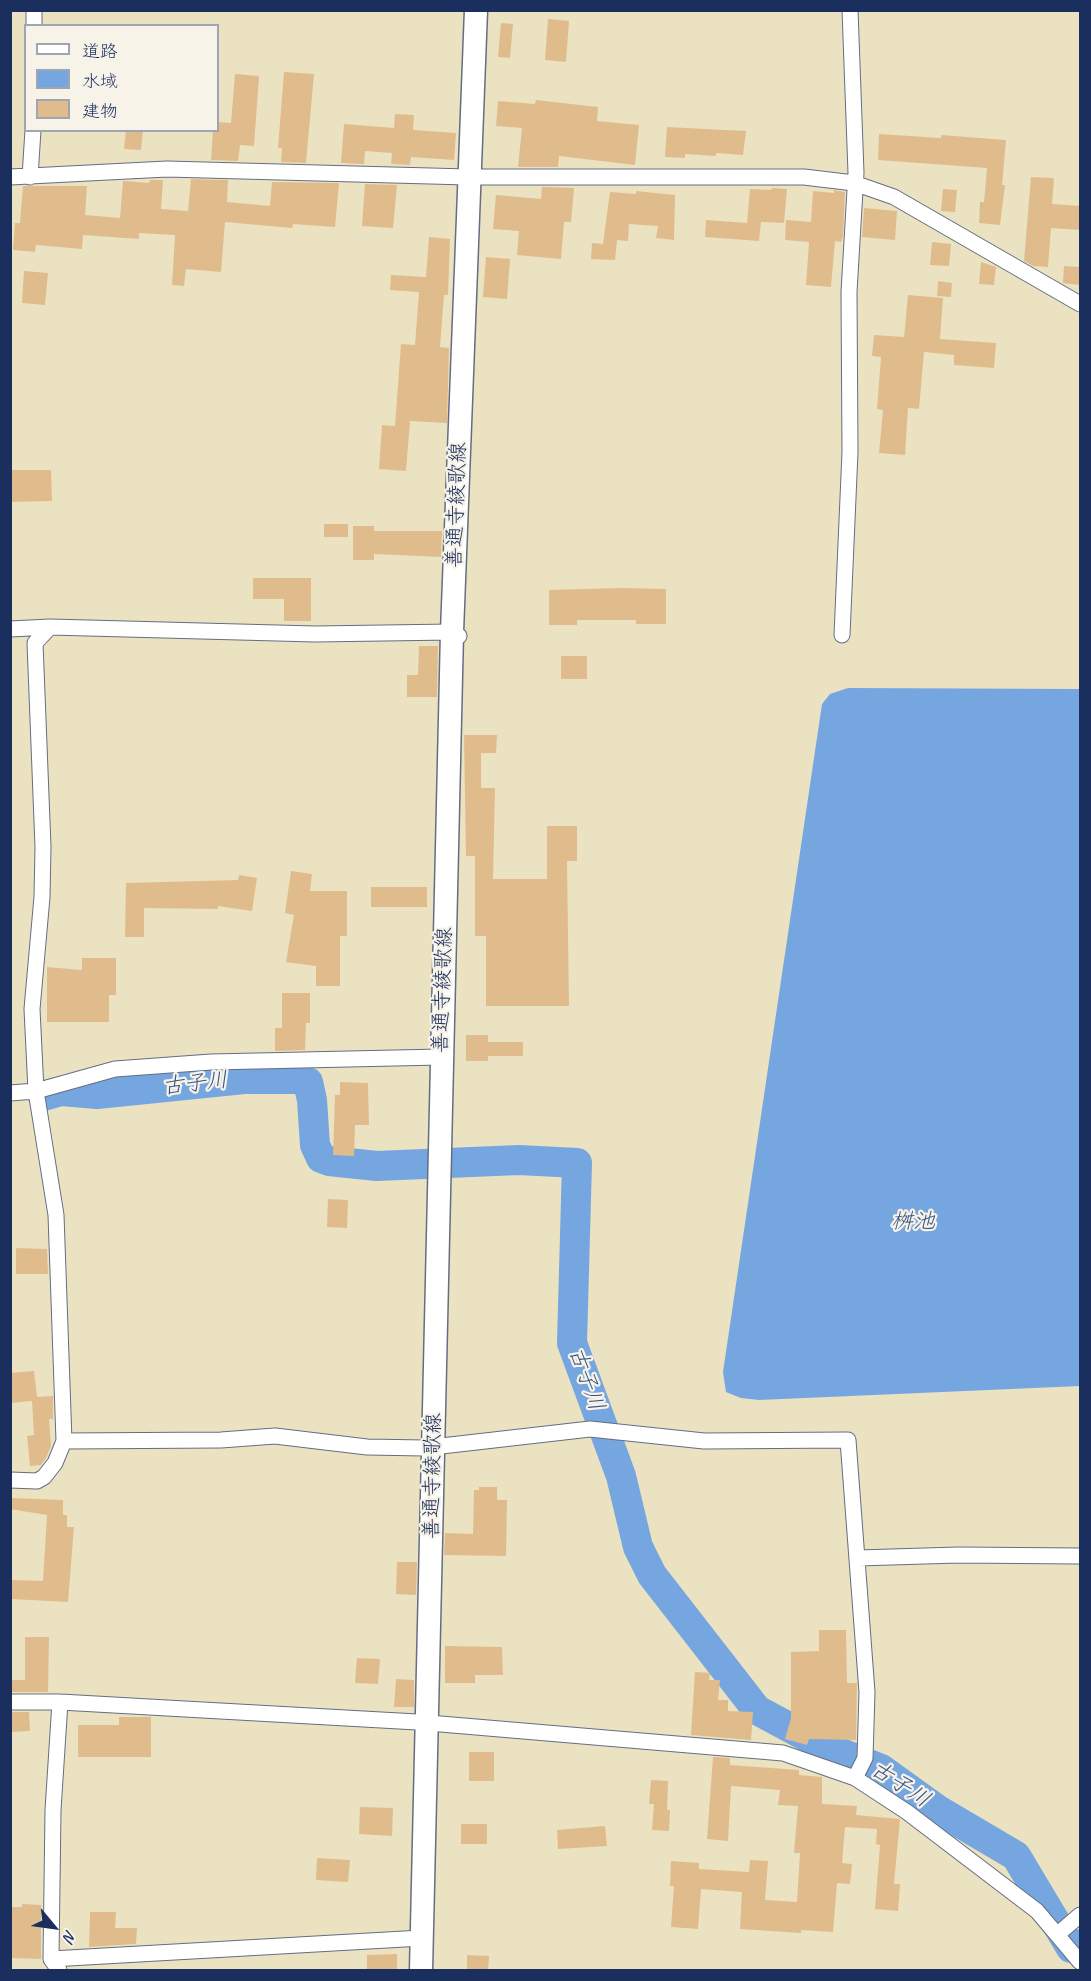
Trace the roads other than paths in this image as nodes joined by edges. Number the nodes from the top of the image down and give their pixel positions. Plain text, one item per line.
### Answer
1 (476, 10) edge
2 (850, 10) edge
3 (33, 132) edge
4 (10, 177) edge
5 (30, 177) junction
6 (468, 177) junction
7 (854, 183) junction
8 (1080, 304) edge
9 (50, 627) junction
10 (10, 629) edge
11 (458, 635) junction
12 (842, 635) dead end
13 (441, 1057) junction
14 (36, 1091) junction
15 (10, 1093) edge
16 (64, 1441) junction
17 (434, 1447) junction
18 (10, 1480) edge
19 (1080, 1556) edge
20 (858, 1558) junction
21 (10, 1702) edge
22 (60, 1702) junction
23 (427, 1725) junction
24 (855, 1778) junction
25 (1080, 1915) edge
26 (1058, 1934) junction
27 (422, 1938) junction
28 (1080, 1962) edge
29 (55, 1965) edge
30 (421, 1971) edge

1 - 6 main road, 善通寺綾歌線
2 - 7 street
3 - 5 street
4 - 5 street
5 - 6 street
6 - 7 street
6 - 11 main road, 善通寺綾歌線
7 - 8 street
7 - 12 street
9 - 10 street
9 - 11 street
9 - 14 street
11 - 13 main road, 善通寺綾歌線
13 - 14 street
13 - 17 main road, 善通寺綾歌線
14 - 15 street
14 - 16 street
16 - 17 street
16 - 18 street
17 - 20 street
17 - 23 main road, 善通寺綾歌線
19 - 20 street
20 - 24 street
21 - 22 street
22 - 23 street
22 - 29 street
23 - 24 street
23 - 27 main road, 善通寺綾歌線
24 - 26 street
25 - 26 street
26 - 28 street
27 - 29 street
27 - 30 main road, 善通寺綾歌線

